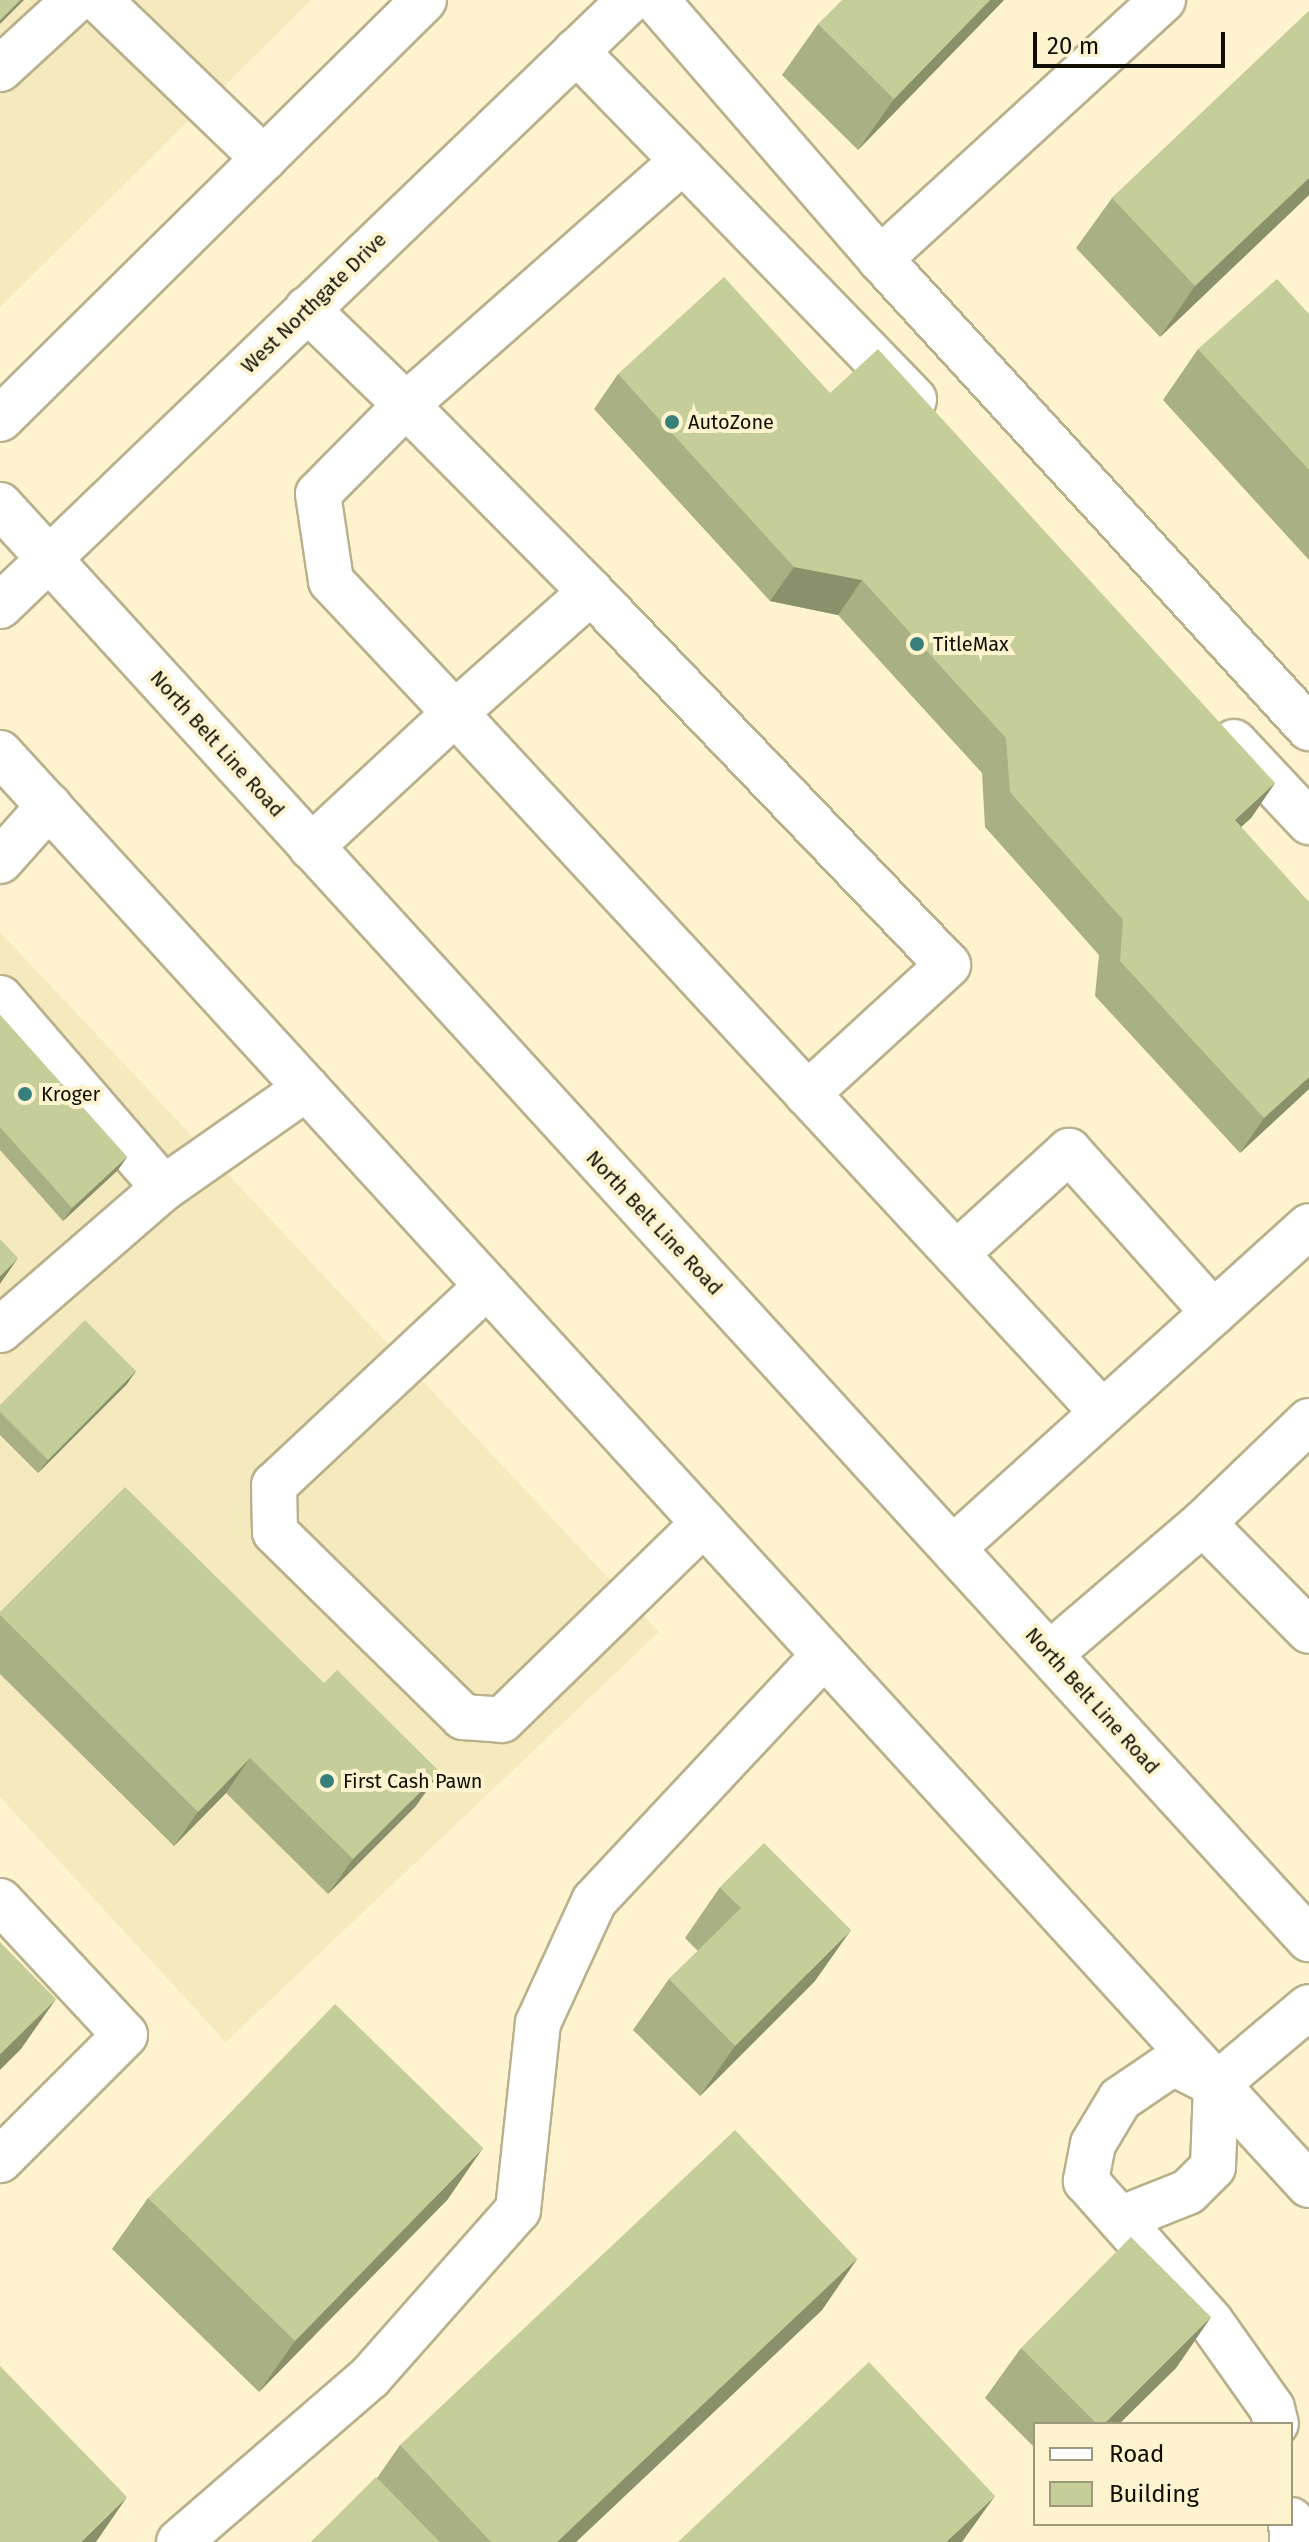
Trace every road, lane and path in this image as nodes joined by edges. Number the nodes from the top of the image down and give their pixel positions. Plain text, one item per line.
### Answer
1 (75, 0) edge
2 (99, 0) edge
3 (424, 0) edge
4 (630, 0) edge
5 (656, 0) edge
6 (1163, 0) edge
7 (576, 51) junction
8 (0, 69) edge
9 (264, 159) junction
10 (683, 161) junction
11 (880, 259) junction
12 (307, 309) junction
13 (406, 405) junction
14 (0, 419) edge
15 (941, 428) edge
16 (0, 505) edge
17 (49, 559) junction
18 (591, 592) junction
19 (0, 606) edge
20 (1201, 706) edge
21 (455, 713) junction
22 (1309, 728) edge
23 (0, 753) edge
24 (49, 806) junction
25 (1309, 822) edge
26 (311, 847) junction
27 (0, 861) edge
28 (0, 998) edge
29 (307, 1088) junction
30 (807, 1094) junction
31 (164, 1188) junction
32 (1309, 1226) edge
33 (956, 1254) junction
34 (487, 1286) junction
35 (1214, 1313) junction
36 (0, 1330) edge
37 (1102, 1412) junction
38 (1309, 1421) edge
39 (704, 1523) junction
40 (1203, 1523) junction
41 (953, 1548) junction
42 (1309, 1631) edge
43 (1050, 1654) junction
44 (824, 1655) junction
45 (0, 1901) edge
46 (1309, 1939) edge
47 (1309, 2007) edge
48 (1216, 2085) junction
49 (0, 2160) edge
50 (1309, 2185) edge
51 (1120, 2219) junction
52 (1276, 2422) edge
53 (179, 2542) edge

1 - 8 main road
2 - 9 main road
3 - 9 main road
4 - 7 main road, West Northgate Drive
5 - 11 main road
6 - 11 main road
7 - 10 main road
7 - 12 main road, West Northgate Drive
9 - 14 main road
10 - 13 main road
10 - 15 main road
11 - 22 main road
12 - 13 main road
12 - 17 main road, West Northgate Drive
13 - 18 main road
13 - 21 main road
16 - 17 main road, North Belt Line Road
17 - 19 main road, West Northgate Drive
17 - 26 main road, North Belt Line Road
18 - 21 main road
18 - 30 main road
20 - 25 main road
21 - 26 main road
21 - 30 main road
23 - 24 main road
24 - 27 main road
24 - 29 main road
26 - 41 main road, North Belt Line Road
28 - 31 main road
29 - 31 main road
29 - 34 main road
30 - 33 main road
31 - 36 main road
32 - 35 main road
33 - 35 main road
33 - 37 main road
34 - 39 main road
34 - 39 main road
35 - 37 main road
37 - 41 main road
38 - 40 main road
39 - 44 main road
40 - 42 main road
40 - 43 main road
41 - 43 main road, North Belt Line Road
43 - 46 main road, North Belt Line Road
44 - 48 main road
44 - 53 main road
45 - 49 main road
47 - 48 main road
48 - 50 main road
48 - 51 main road
48 - 51 main road
51 - 52 main road

